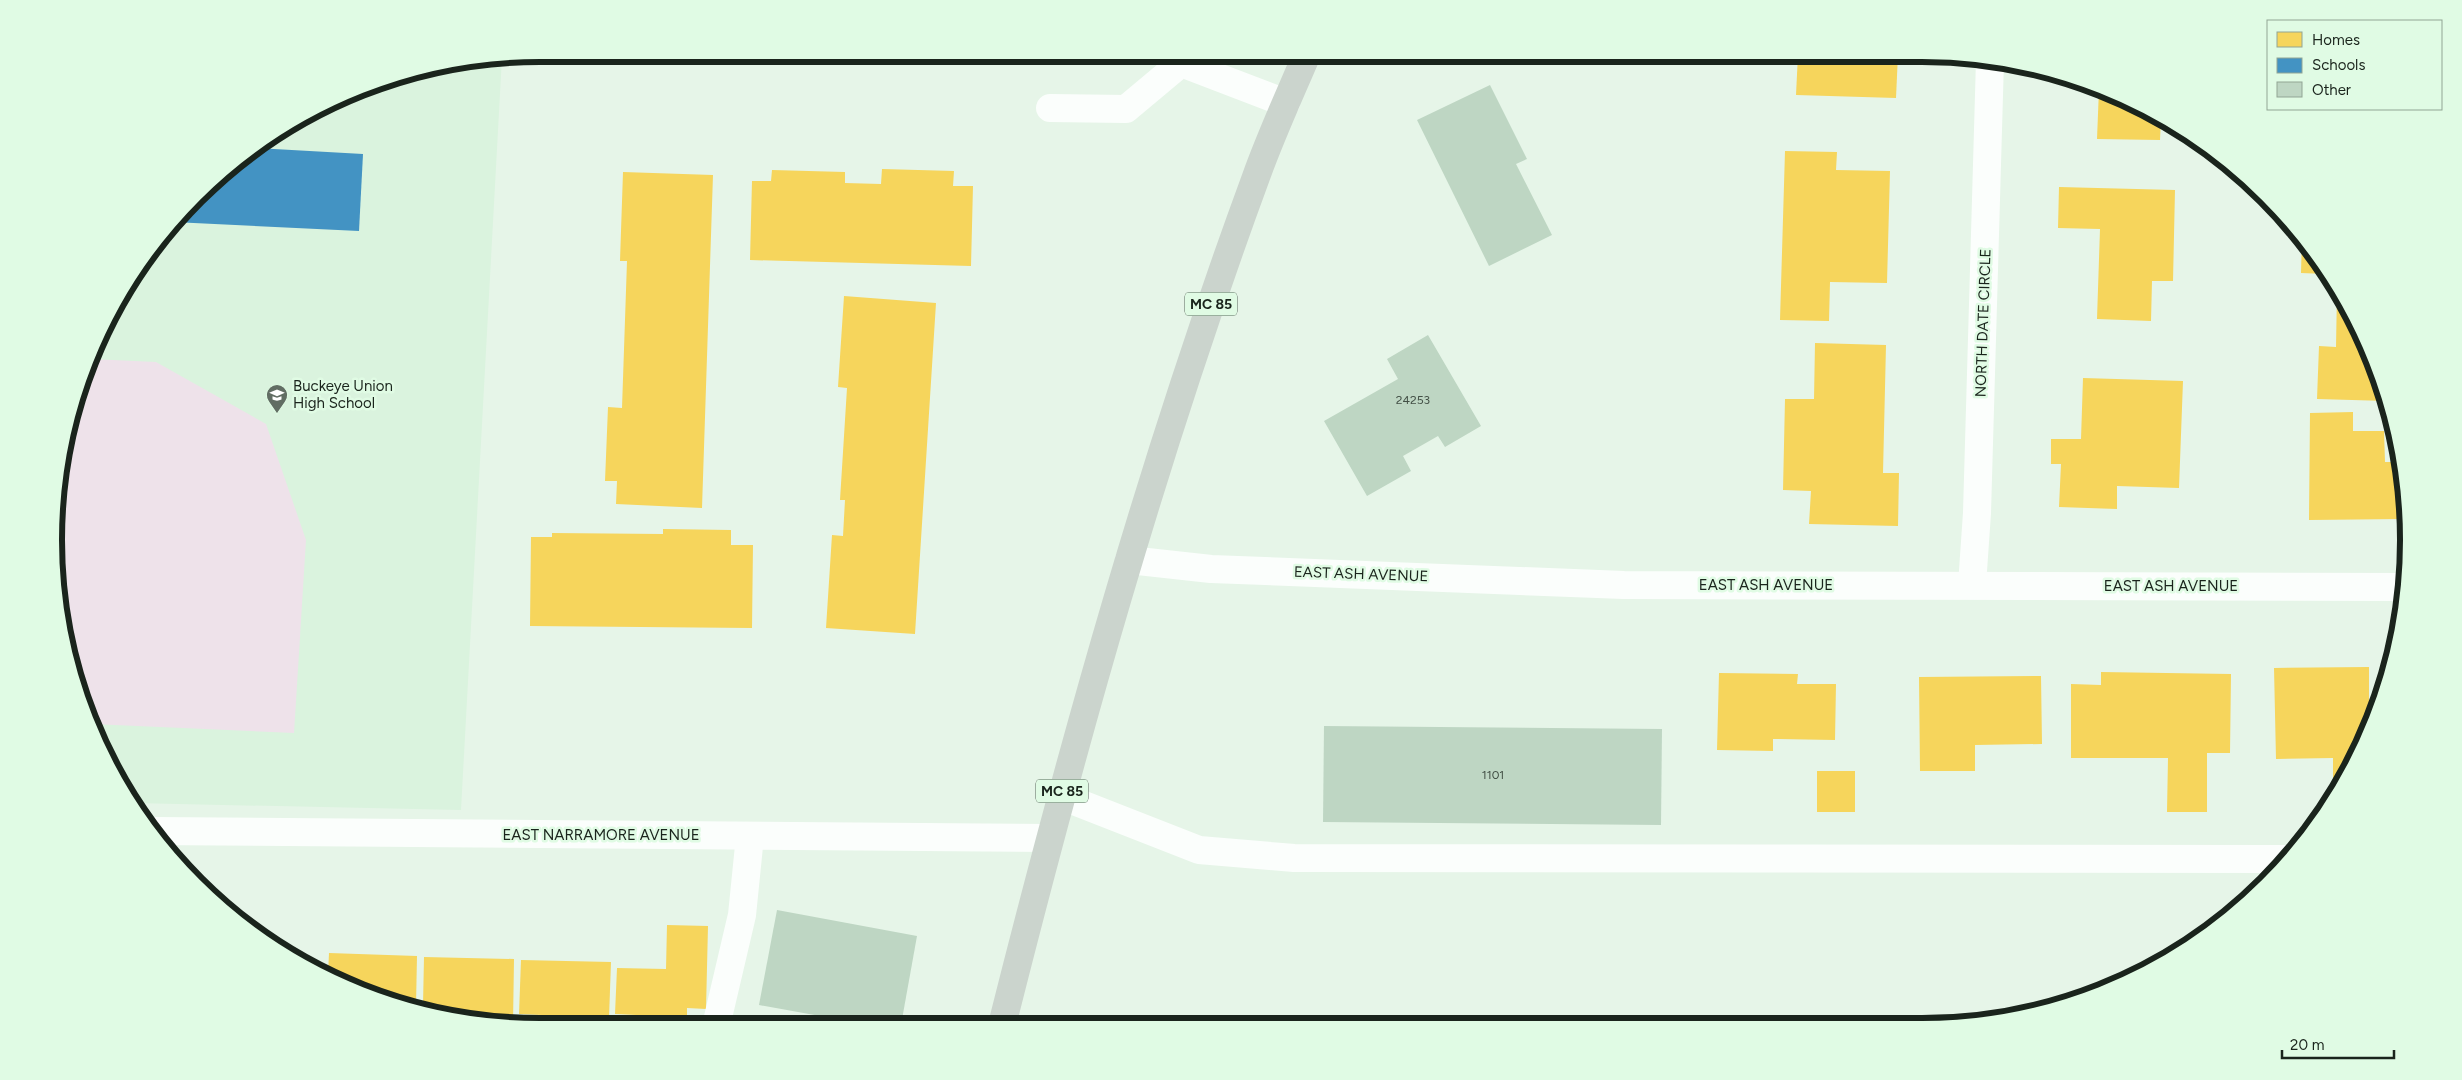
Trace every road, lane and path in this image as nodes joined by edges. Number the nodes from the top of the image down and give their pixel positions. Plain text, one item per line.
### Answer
1 (1174, 62) edge
2 (1188, 62) edge
3 (1304, 62) edge
4 (1990, 68) edge
5 (1286, 103) junction
6 (1050, 108) dead end
7 (1129, 560) junction
8 (1972, 585) junction
9 (2396, 587) edge
10 (1061, 796) junction
11 (161, 831) edge
12 (750, 836) junction
13 (1049, 838) junction
14 (2277, 859) edge
15 (718, 1018) edge
16 (1004, 1018) edge

1 - 6 street
2 - 5 street
3 - 5 main road, MC 85
4 - 8 street, NORTH DATE CIRCLE
5 - 7 main road, MC 85
7 - 8 street, EAST ASH AVENUE
7 - 10 main road, MC 85
8 - 9 street, EAST ASH AVENUE
10 - 13 main road, MC 85
10 - 14 street
11 - 12 street, EAST NARRAMORE AVENUE
12 - 13 street, EAST NARRAMORE AVENUE
12 - 15 street
13 - 16 main road, MC 85

